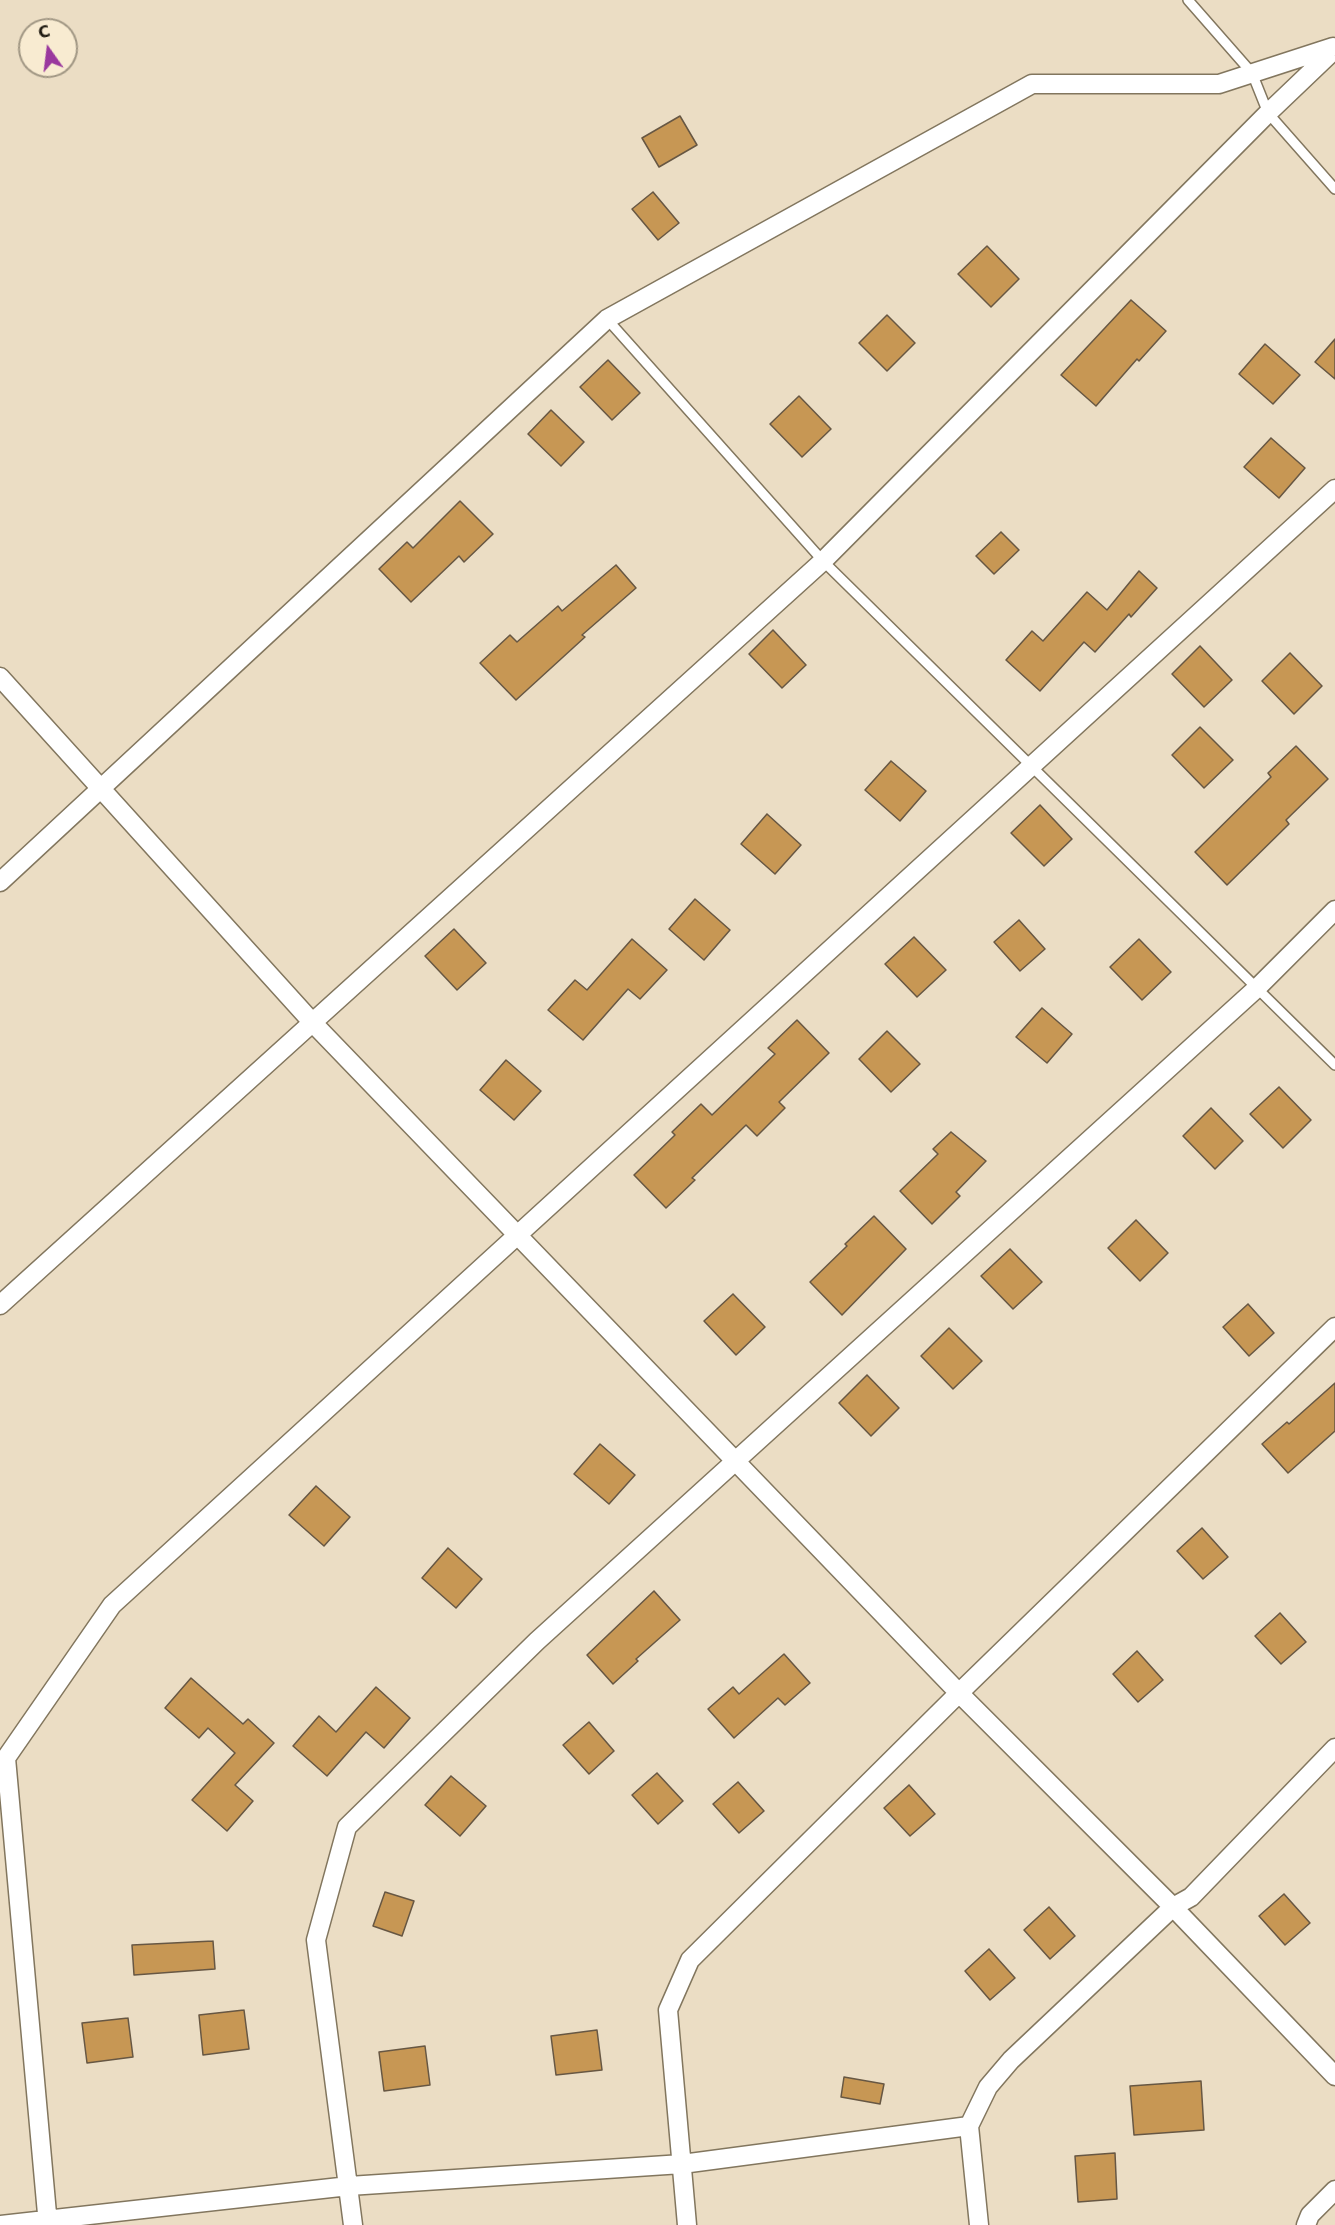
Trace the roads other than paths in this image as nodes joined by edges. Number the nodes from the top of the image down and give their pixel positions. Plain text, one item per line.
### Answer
1 (1188, 0) edge
2 (1335, 48) edge
3 (1252, 73) junction
4 (1268, 113) junction
5 (1335, 189) edge
6 (607, 319) junction
7 (1335, 489) edge
8 (823, 561) junction
9 (0, 677) edge
10 (1032, 766) junction
11 (101, 789) junction
12 (0, 882) edge
13 (1335, 910) edge
14 (1257, 988) junction
15 (312, 1022) junction
16 (1335, 1065) edge
17 (518, 1235) junction
18 (0, 1305) edge
19 (1335, 1327) edge
20 (735, 1461) junction
21 (959, 1693) junction
22 (1335, 1748) edge
23 (1173, 1907) junction
24 (1335, 2076) edge
25 (969, 2126) junction
26 (682, 2164) junction
27 (348, 2186) junction
28 (1335, 2190) edge
29 (47, 2222) edge
30 (0, 2225) edge
31 (353, 2225) edge
32 (687, 2225) edge
33 (979, 2225) edge
34 (1306, 2225) edge

1 - 3 lane
2 - 3 street
2 - 4 street
3 - 4 lane
3 - 6 street
4 - 5 lane
4 - 8 street
6 - 8 lane
6 - 11 street
7 - 10 street
8 - 10 lane
8 - 15 street
9 - 11 street
10 - 14 lane
10 - 17 street
11 - 12 street
11 - 15 street
13 - 14 street
14 - 16 lane
14 - 20 street
15 - 17 street
15 - 18 street
17 - 20 street
17 - 29 street
19 - 21 street
20 - 21 street
20 - 27 street
21 - 23 street
21 - 26 street
22 - 23 street
23 - 24 street
23 - 25 street
25 - 26 street
25 - 33 street
26 - 27 street
26 - 32 street
27 - 29 street
27 - 31 street
28 - 34 street
29 - 30 street

